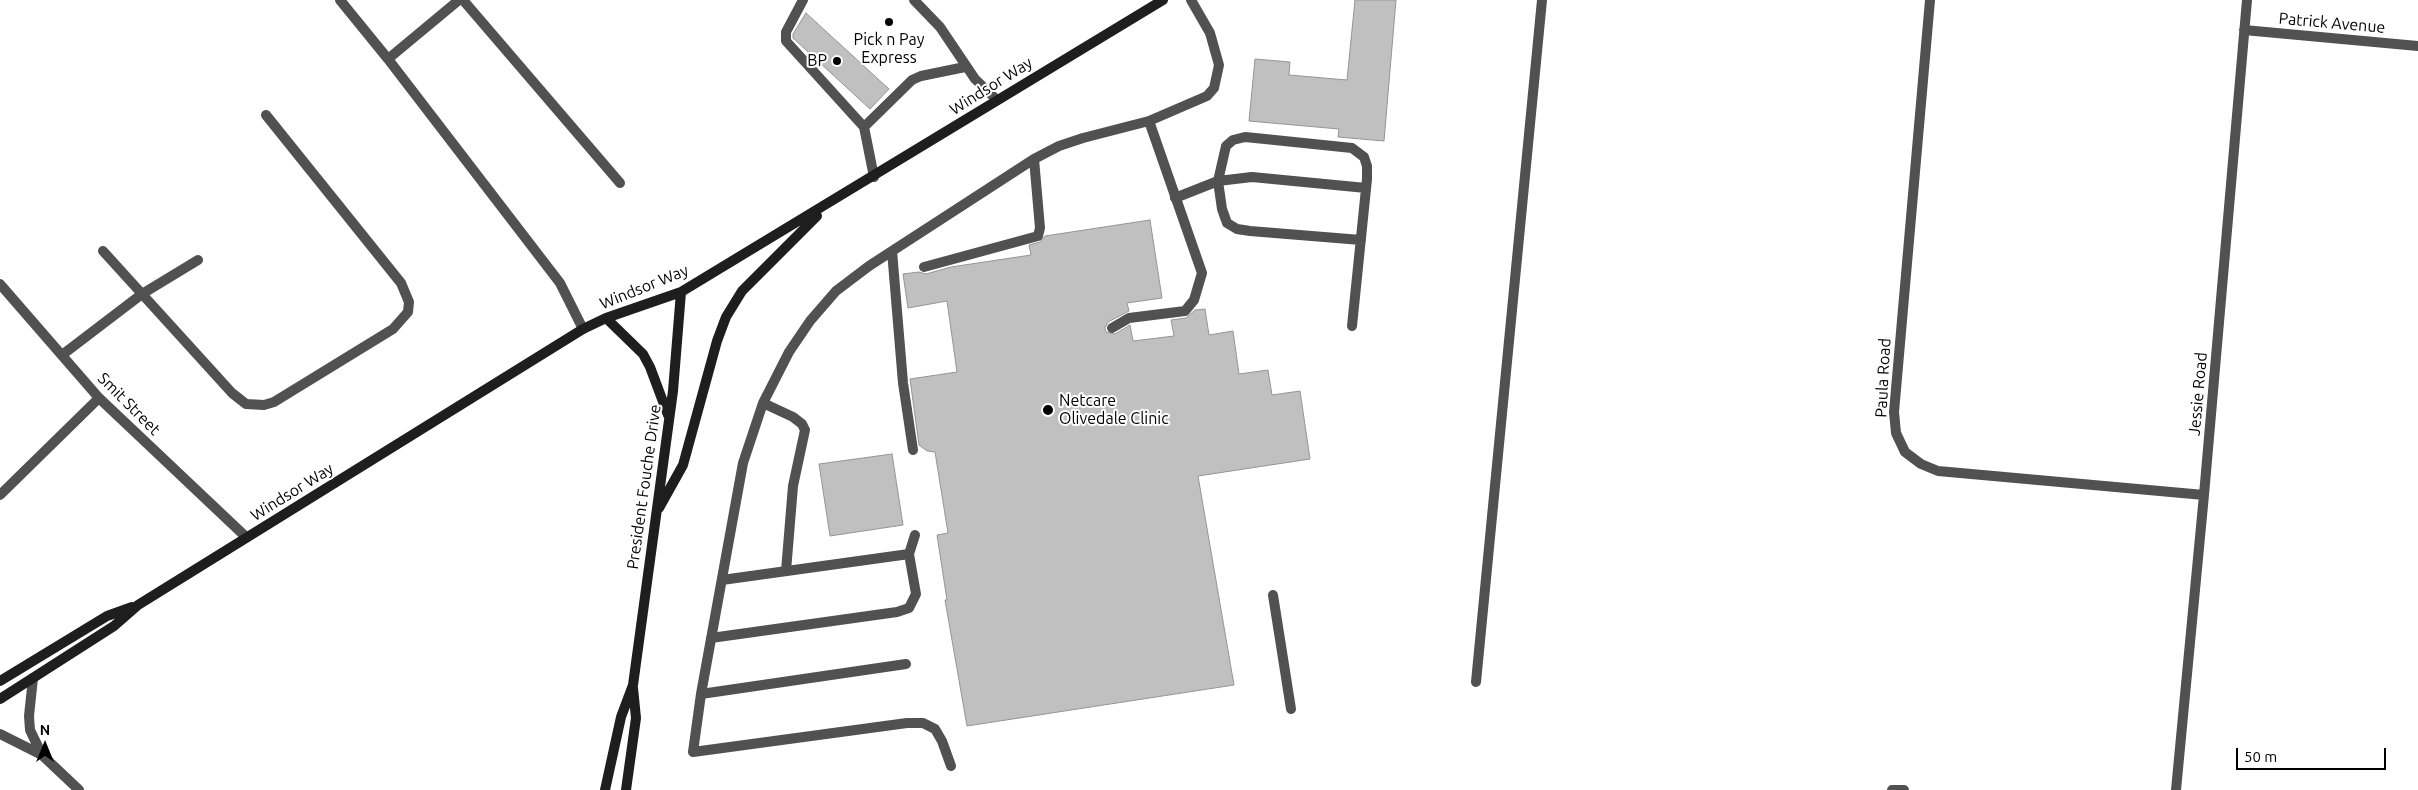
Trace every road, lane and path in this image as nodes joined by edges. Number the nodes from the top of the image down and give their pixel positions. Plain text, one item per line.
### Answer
1 (340, 0) edge
2 (461, 0) edge
3 (803, 0) edge
4 (914, 0) edge
5 (1163, 0) edge
6 (1191, 0) edge
7 (1542, 0) edge
8 (1930, 0) edge
9 (2247, 0) edge
10 (2244, 30) junction
11 (2418, 46) edge
12 (388, 59) junction
13 (965, 67) junction
14 (997, 100) junction
15 (266, 115) dead end
16 (1149, 121) junction
17 (864, 127) junction
18 (1034, 159) junction
19 (874, 177) junction
20 (1218, 181) junction
21 (620, 183) dead end
22 (1366, 188) junction
23 (1175, 198) junction
24 (830, 203) junction
25 (1361, 240) junction
26 (103, 251) dead end
27 (892, 251) junction
28 (198, 260) dead end
29 (924, 267) dead end
30 (0, 284) edge
31 (681, 292) junction
32 (142, 294) junction
33 (606, 318) junction
34 (1352, 326) dead end
35 (1112, 328) dead end
36 (583, 329) junction
37 (62, 356) junction
38 (99, 398) junction
39 (763, 403) junction
40 (669, 418) junction
41 (914, 450) dead end
42 (0, 495) edge
43 (2204, 495) junction
44 (657, 512) junction
45 (915, 535) dead end
46 (246, 537) junction
47 (909, 554) junction
48 (786, 571) junction
49 (722, 580) junction
50 (1273, 595) dead end
51 (138, 604) junction
52 (711, 638) junction
53 (906, 664) dead end
54 (33, 678) junction
55 (0, 681) edge
56 (1476, 682) dead end
57 (633, 685) junction
58 (700, 694) junction
59 (0, 699) edge
60 (1291, 709) dead end
61 (0, 734) edge
62 (42, 755) junction
63 (951, 766) dead end
64 (79, 790) edge
65 (605, 790) edge
66 (626, 790) edge
67 (1892, 790) edge
68 (1904, 790) edge
69 (2176, 790) edge

1 - 12 street
2 - 12 street
2 - 21 street
3 - 17 street
4 - 13 street
5 - 14 street, Windsor Way
6 - 16 street
7 - 56 street
8 - 43 street, Paula Road
9 - 10 street, Jessie Road
10 - 11 street, Patrick Avenue
10 - 43 street, Jessie Road
12 - 36 street
13 - 14 street
13 - 17 street
14 - 19 street, Windsor Way
15 - 32 street
16 - 18 street
16 - 23 street
17 - 19 street
18 - 27 street
18 - 29 street
19 - 24 street, Windsor Way
20 - 22 street
20 - 22 street
20 - 23 street
20 - 25 street
22 - 25 street
23 - 35 street
24 - 31 street, Windsor Way
24 - 44 street
25 - 34 street
26 - 32 street
27 - 39 street
27 - 41 street
28 - 32 street
30 - 37 street, Smit Street
31 - 33 street, Windsor Way
31 - 40 street, President Fouche Drive
32 - 37 street
33 - 36 street, Windsor Way
33 - 40 street
36 - 46 street, Windsor Way
37 - 38 street, Smit Street
38 - 42 street
38 - 46 street, Smit Street
39 - 48 street
39 - 49 street
40 - 44 street, President Fouche Drive
43 - 69 street, Jessie Road
44 - 57 street, President Fouche Drive
45 - 47 street
46 - 51 street, Windsor Way
47 - 48 street
47 - 52 street
48 - 49 street
49 - 52 street
50 - 60 street
51 - 54 street, Windsor Way
51 - 55 street, Windsor Way
52 - 58 street
53 - 58 street
54 - 59 street, Windsor Way
54 - 62 street
57 - 65 street, President Fouche Drive
57 - 66 street, President Fouche Drive
58 - 63 street
61 - 62 street
62 - 64 street
67 - 68 street

